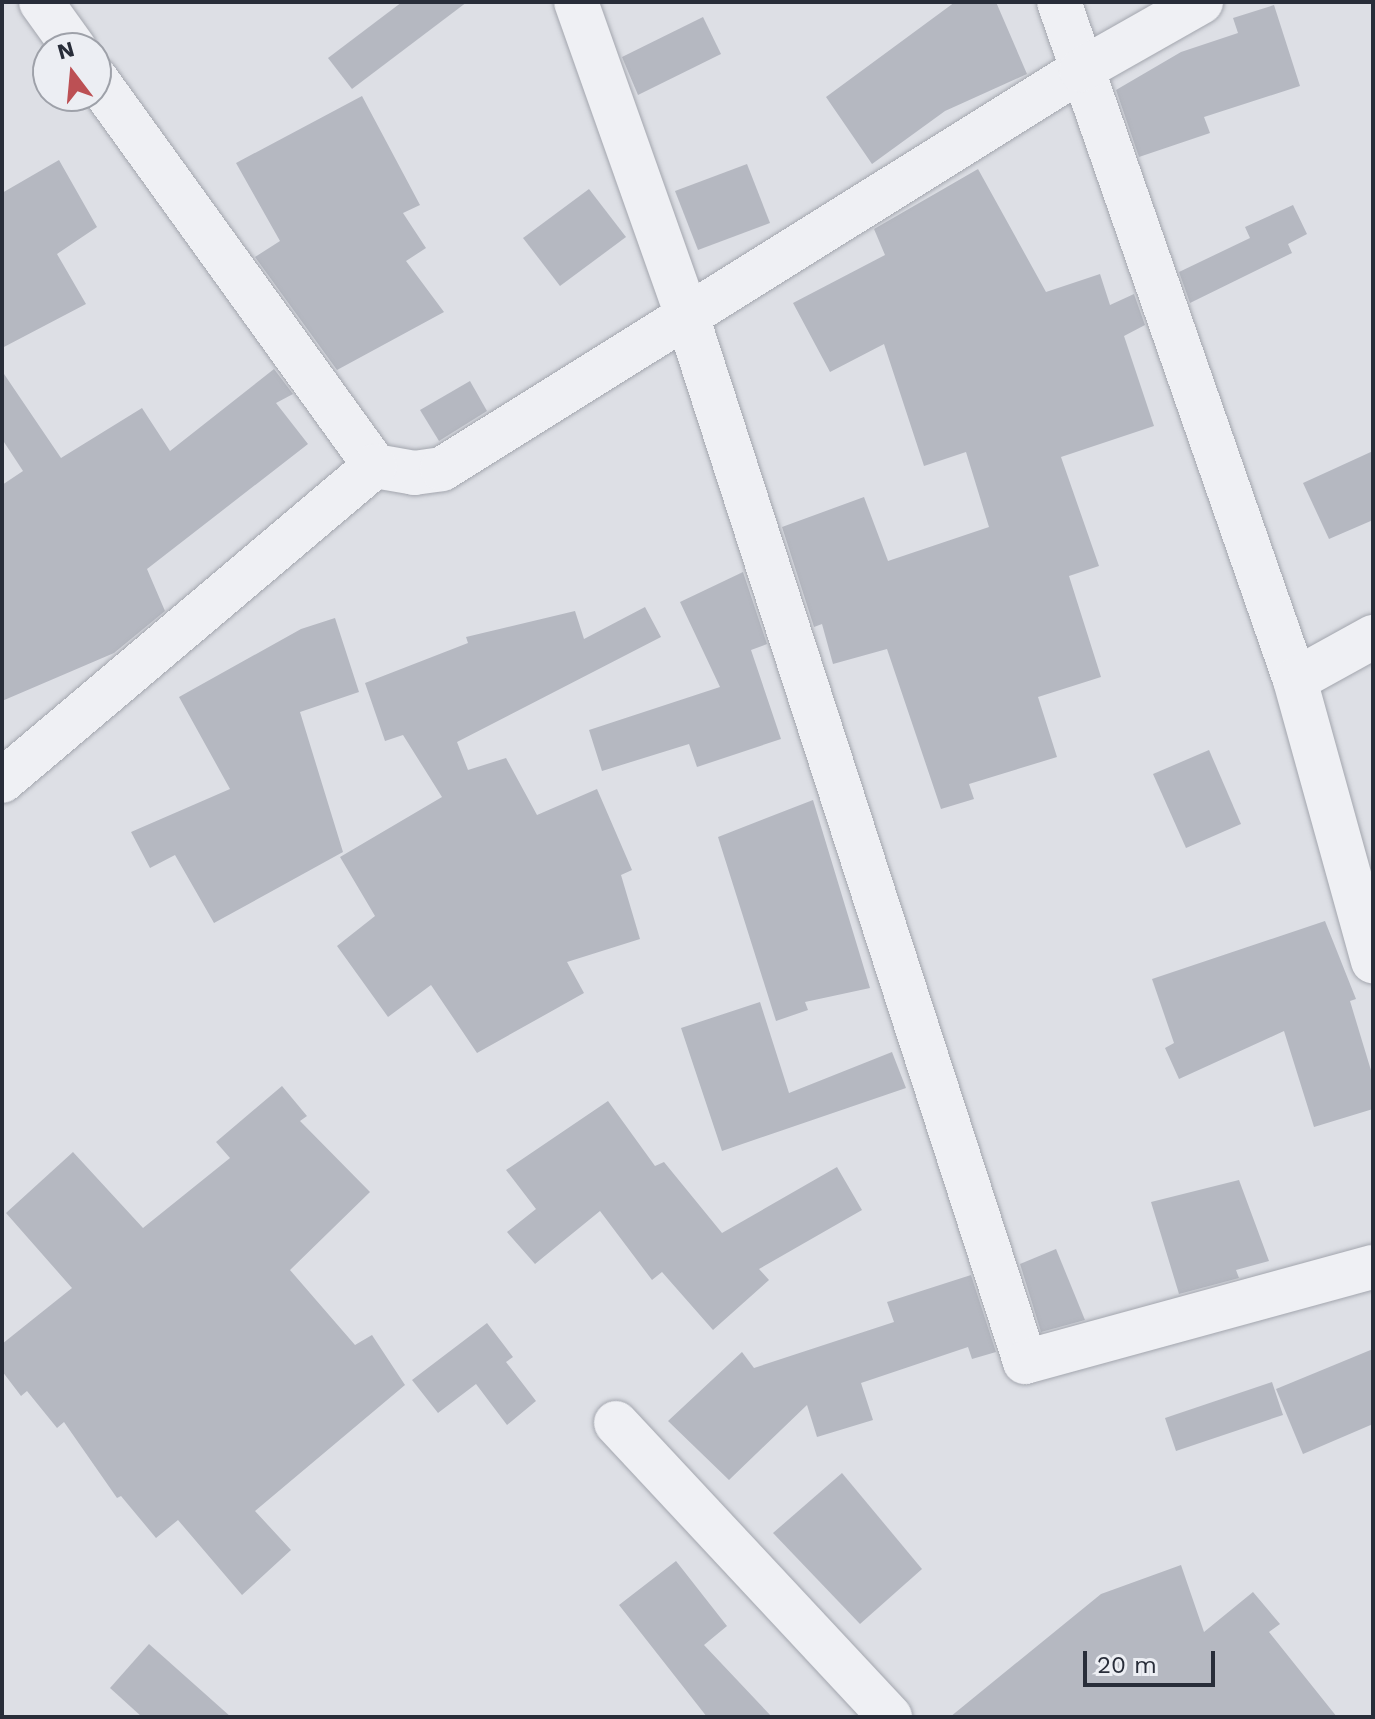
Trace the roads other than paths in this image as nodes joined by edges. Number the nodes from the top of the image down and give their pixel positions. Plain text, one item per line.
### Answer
1 (41, 2) edge
2 (576, 2) edge
3 (1059, 2) edge
4 (1201, 2) edge
5 (63, 32) edge
6 (1081, 70) junction
7 (112, 101) edge
8 (688, 319) junction
9 (375, 466) junction
10 (1373, 637) edge
11 (1295, 680) junction
12 (2, 781) edge
13 (1373, 961) edge
14 (1373, 1267) edge
15 (616, 1423) dead end
16 (890, 1717) edge

1 - 5 street
2 - 8 street
3 - 6 street
4 - 6 street
6 - 8 street
6 - 11 street
7 - 9 street
8 - 9 street
8 - 14 street
9 - 12 street
10 - 11 street
11 - 13 street
15 - 16 street

